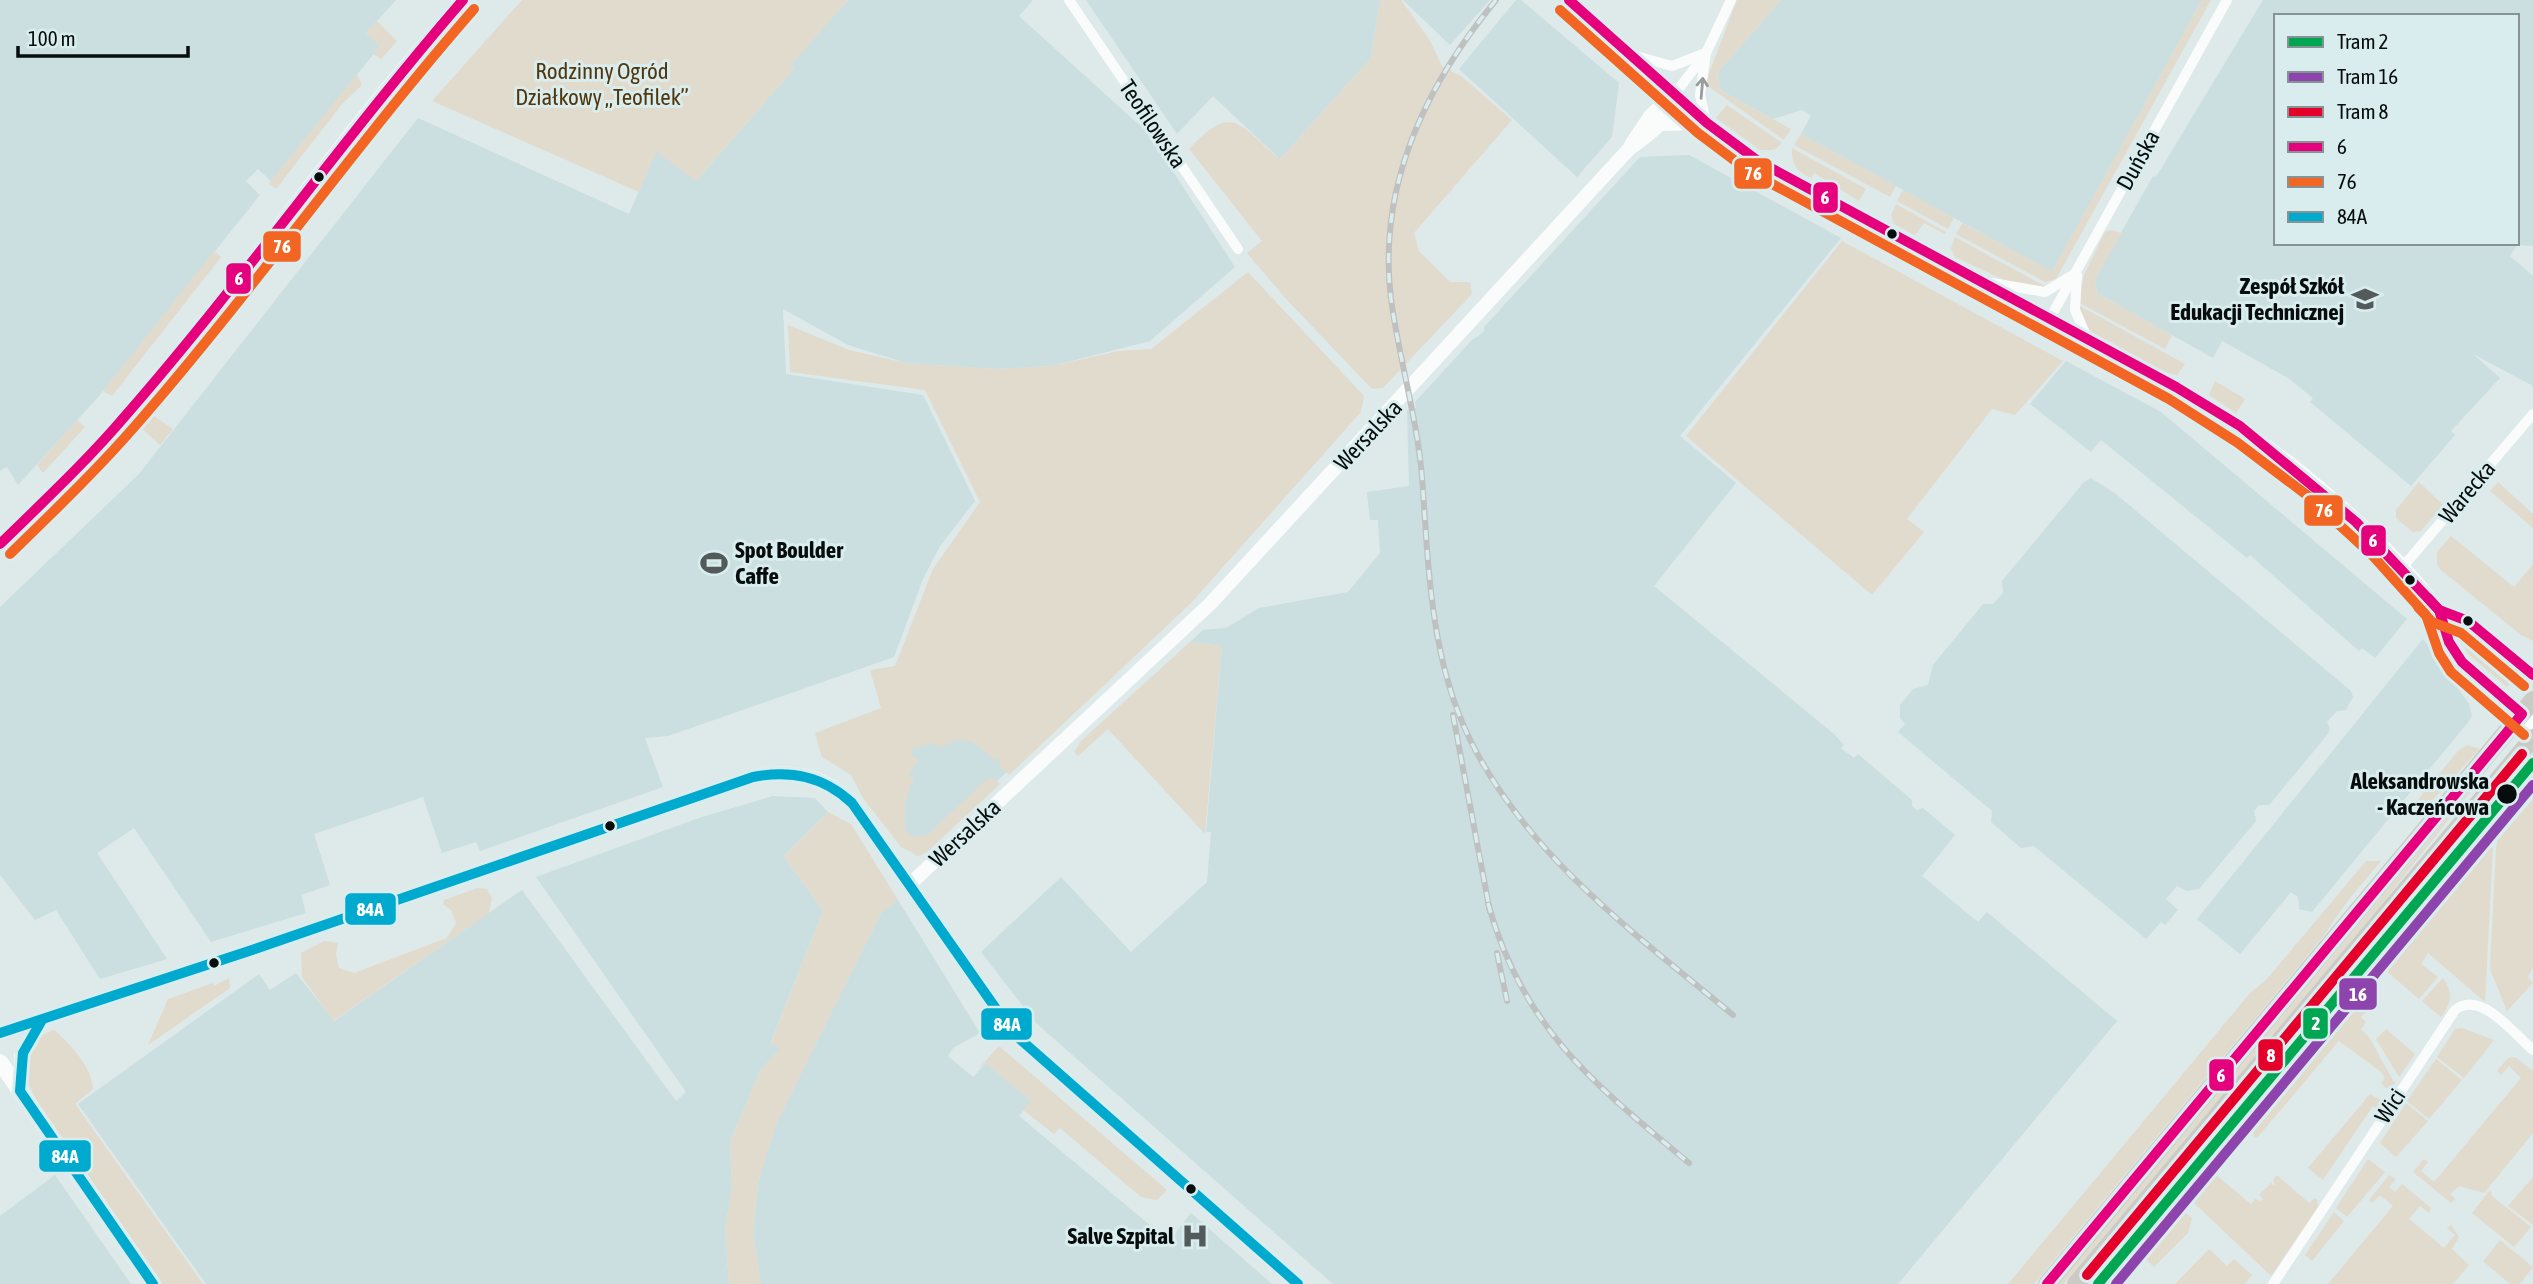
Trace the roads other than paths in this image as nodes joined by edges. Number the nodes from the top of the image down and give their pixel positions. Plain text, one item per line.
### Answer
1 (463, 0) edge
2 (1069, 0) edge
3 (1569, 0) edge
4 (1731, 0) edge
5 (2227, 0) edge
6 (1706, 53) junction
7 (1630, 54) junction
8 (1674, 95) junction
9 (1707, 123) junction
10 (1662, 124) junction
11 (1629, 149) junction
12 (1238, 249) dead end
13 (2078, 269) junction
14 (1983, 281) junction
15 (2049, 320) junction
16 (2089, 342) junction
17 (2533, 414) edge
18 (0, 544) edge
19 (2402, 569) junction
20 (2439, 610) junction
21 (2533, 675) edge
22 (2529, 713) edge
23 (2533, 738) edge
24 (909, 885) junction
25 (42, 1020) junction
26 (0, 1033) edge
27 (2533, 1050) edge
28 (0, 1062) edge
29 (19, 1091) junction
30 (153, 1284) edge
31 (1298, 1284) edge
32 (2047, 1284) edge
33 (2076, 1284) edge
34 (2273, 1284) edge

1 - 18 street
2 - 12 street, Teofilowska
3 - 7 street
4 - 6 street, Wersalska
5 - 13 street, Duńska
6 - 7 street
6 - 8 street, Wersalska
9 -> 6 street, Wersalska
7 - 8 street
8 - 9 street
8 - 10 street, Wersalska
8 - 11 street, Wersalska
9 - 10 street
9 - 14 street
10 - 11 street, Wersalska
11 - 24 street, Wersalska
13 - 14 street
13 - 15 street, Duńska
13 - 16 street
14 - 15 street
15 - 16 street
16 - 19 street
17 - 19 street, Warecka
19 - 20 street
20 - 21 street
20 - 22 street
22 - 32 main road
23 - 33 main road
24 - 25 street, Wersalska
24 - 31 street
25 - 26 street, Wersalska
25 - 29 street
27 - 34 street, Wici
28 - 29 main road
29 - 30 main road

